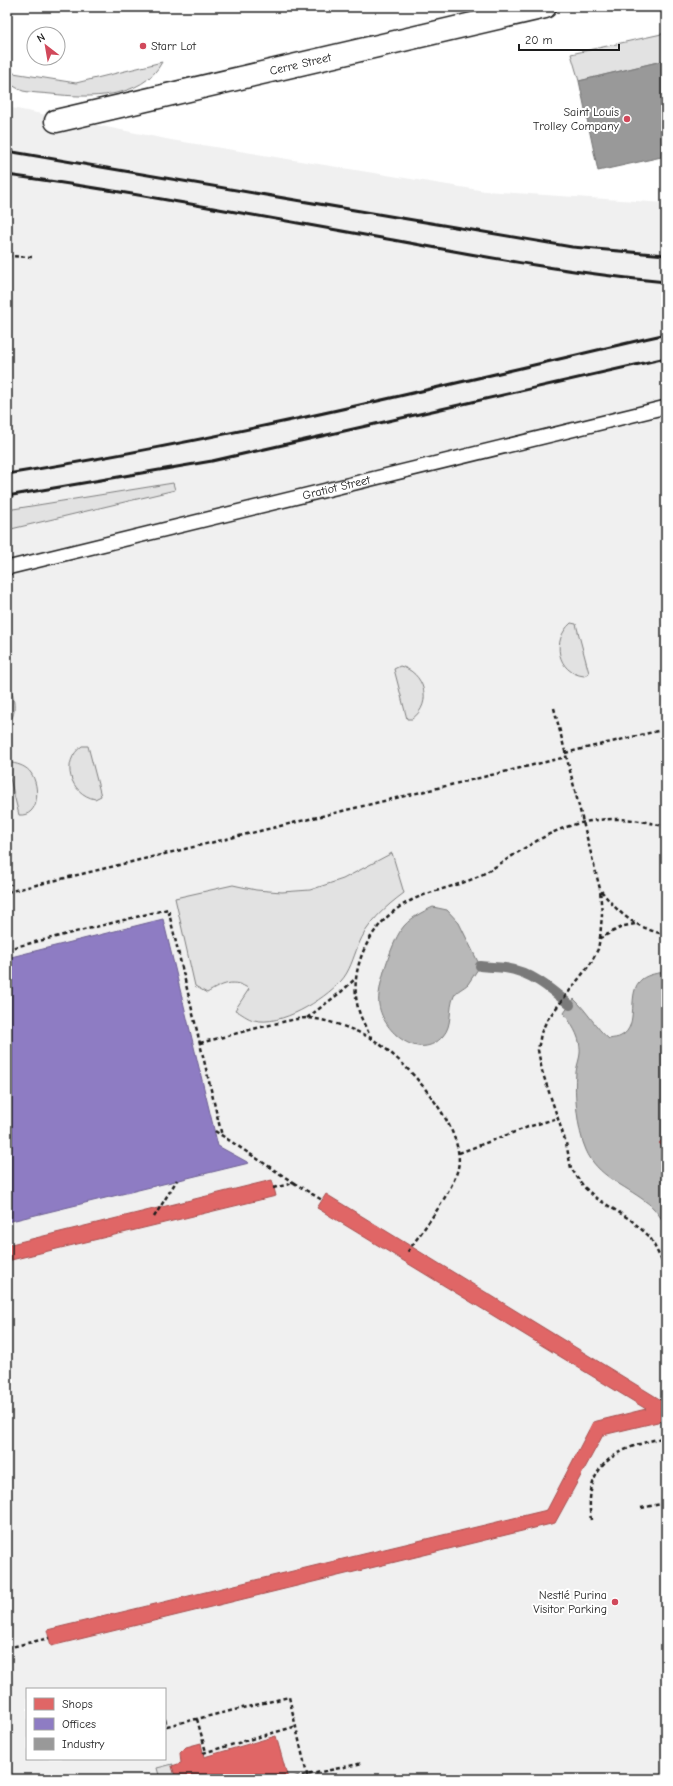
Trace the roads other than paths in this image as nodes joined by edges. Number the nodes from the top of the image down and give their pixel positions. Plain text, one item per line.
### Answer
1 (545, 7) edge
2 (56, 121) dead end
3 (666, 407) edge
4 (7, 568) edge

1 - 2 street, Cerre Street
3 - 4 lane, Gratiot Street

